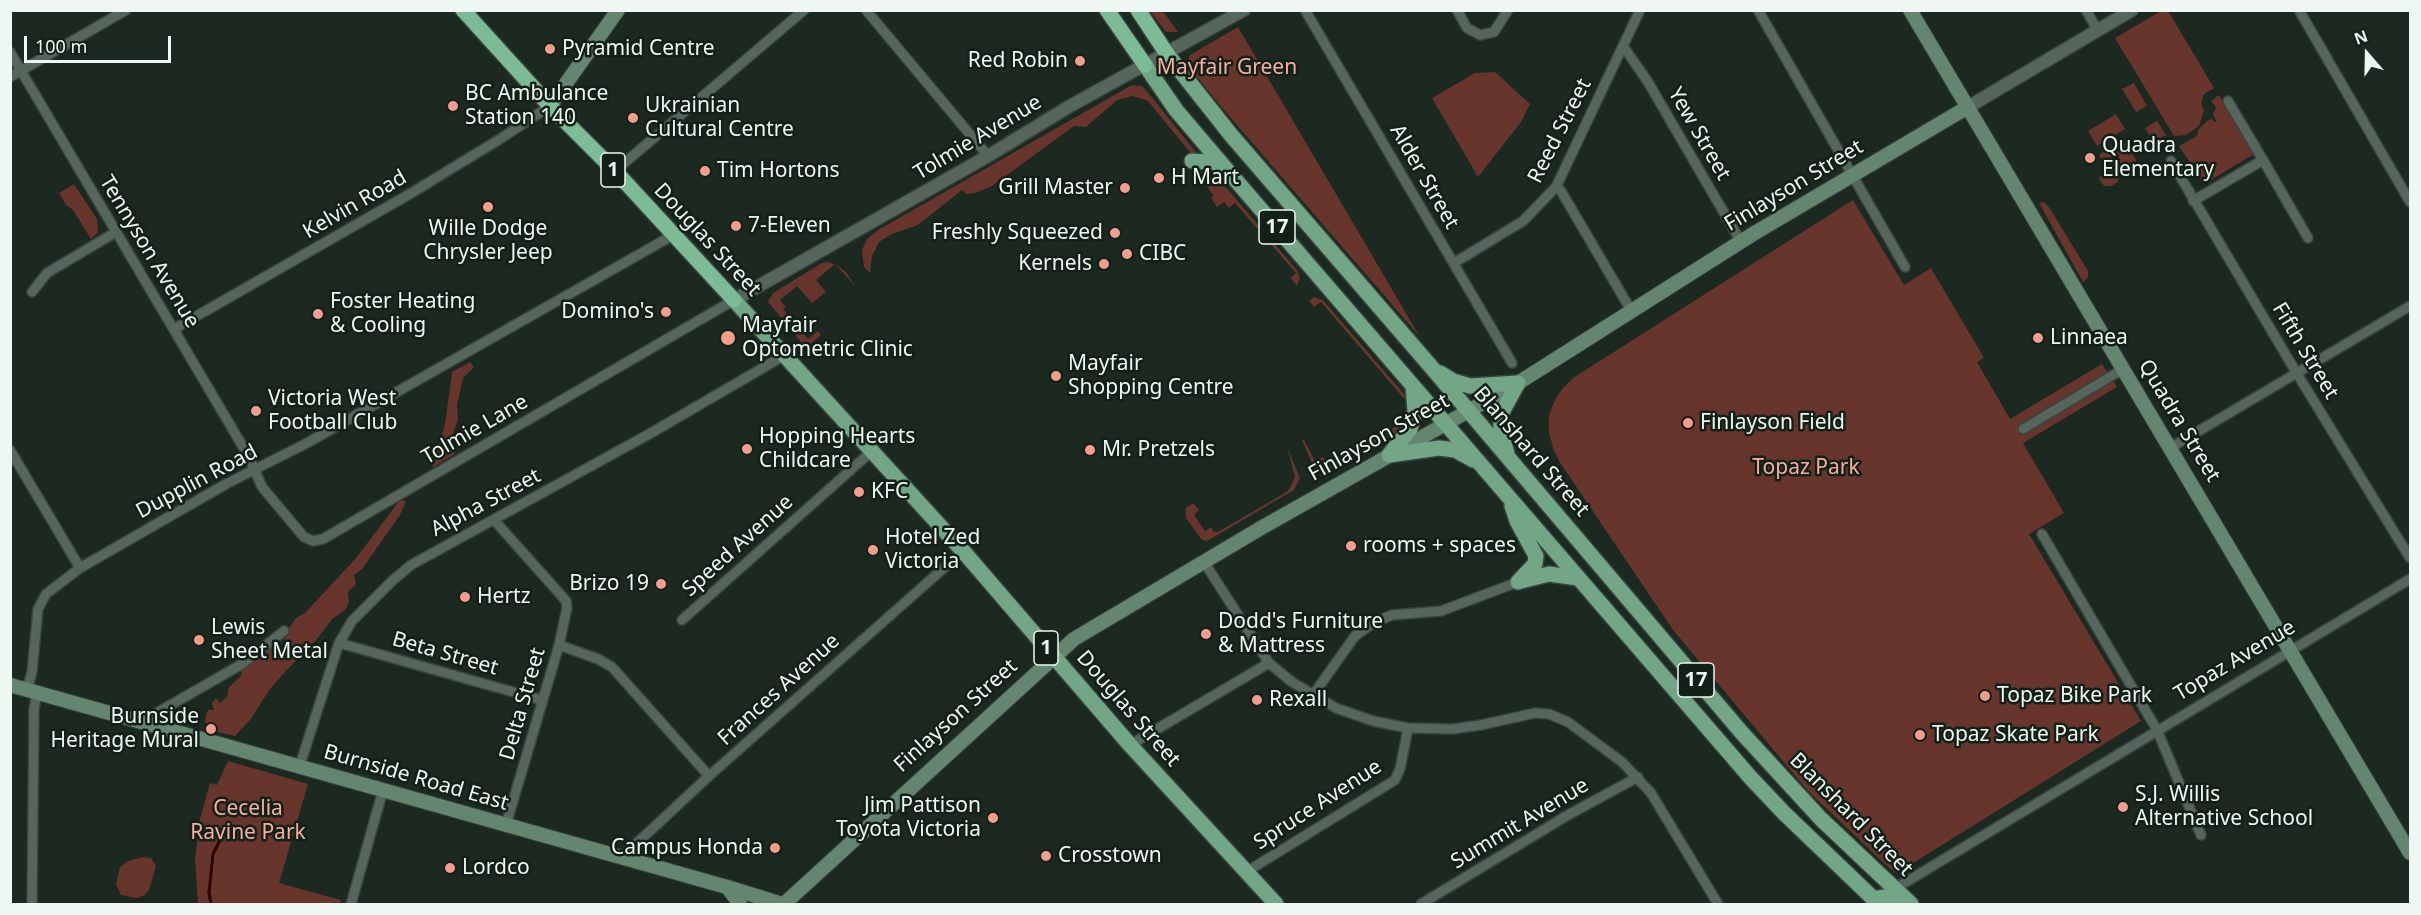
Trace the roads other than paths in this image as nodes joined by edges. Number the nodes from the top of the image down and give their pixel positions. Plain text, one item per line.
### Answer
1 (126, 10) edge
2 (463, 10) edge
3 (618, 10) edge
4 (804, 10) edge
5 (866, 10) edge
6 (1107, 10) edge
7 (1138, 10) edge
8 (1244, 10) edge
9 (1305, 10) edge
10 (1456, 10) edge
11 (1508, 10) edge
12 (1640, 10) edge
13 (1758, 10) edge
14 (1910, 10) edge
15 (2086, 10) edge
16 (2132, 10) edge
17 (2299, 10) edge
18 (2098, 31) junction
19 (1623, 46) junction
20 (10, 52) edge
21 (1167, 54) junction
22 (1146, 65) junction
23 (21, 70) junction
24 (10, 77) edge
25 (2228, 101) dead end
26 (550, 106) junction
27 (1968, 107) junction
28 (988, 156) junction
29 (2263, 160) junction
30 (1192, 161) dead end
31 (2171, 161) dead end
32 (1221, 163) junction
33 (615, 171) junction
34 (1853, 174) junction
35 (1556, 187) junction
36 (2193, 201) junction
37 (2410, 202) edge
38 (116, 232) junction
39 (675, 234) junction
40 (2308, 238) dead end
41 (1741, 242) junction
42 (1454, 263) junction
43 (1905, 267) dead end
44 (32, 292) dead end
45 (734, 300) junction
46 (2410, 306) edge
47 (1632, 312) junction
48 (174, 329) junction
49 (785, 355) junction
50 (1512, 363) dead end
51 (1433, 369) junction
52 (2123, 369) junction
53 (2296, 372) junction
54 (1518, 383) junction
55 (1413, 386) junction
56 (1469, 412) junction
57 (1447, 424) junction
58 (2023, 429) dead end
59 (2170, 448) junction
60 (10, 450) edge
61 (872, 451) junction
62 (1389, 455) junction
63 (1510, 459) junction
64 (1482, 466) junction
65 (255, 470) junction
66 (1509, 498) junction
67 (494, 520) junction
68 (2043, 534) dead end
69 (963, 551) junction
70 (2410, 558) edge
71 (1204, 562) junction
72 (80, 568) junction
73 (1578, 578) junction
74 (2410, 579) edge
75 (1518, 582) junction
76 (682, 620) dead end
77 (284, 631) dead end
78 (339, 643) junction
79 (559, 645) junction
80 (2290, 650) junction
81 (1053, 656) junction
82 (1269, 663) junction
83 (10, 685) edge
84 (32, 691) junction
85 (1313, 694) junction
86 (542, 700) junction
87 (141, 722) junction
88 (1408, 728) junction
89 (2157, 730) junction
90 (1130, 745) junction
91 (299, 768) junction
92 (709, 776) junction
93 (1638, 777) junction
94 (383, 790) junction
95 (506, 825) junction
96 (2201, 835) dead end
97 (2410, 853) edge
98 (621, 857) junction
99 (1246, 872) junction
100 (727, 887) junction
101 (1896, 888) junction
102 (1872, 903) edge
103 (32, 904) edge
104 (351, 904) edge
105 (740, 904) edge
106 (783, 904) edge
107 (1276, 904) edge
108 (1421, 904) edge
109 (1718, 904) edge
110 (1895, 904) edge
111 (1911, 904) edge

1 - 23 street
2 - 26 highway, Douglas Street / 1
3 - 26 main road
4 - 33 street
5 - 28 street
6 - 22 highway, Blanshard Street / 17
7 - 21 highway, Blanshard Street / 17
8 - 21 street, Tolmie Avenue
9 - 42 street, Alder Street
10 - 11 street
12 - 19 street, Reed Street
13 - 34 street
14 - 27 main road, Quadra Street
15 - 18 street
16 - 18 street, Finlayson Street
17 - 37 street
18 - 27 street, Finlayson Street
19 - 35 street, Reed Street
19 - 41 street, Yew Street
20 - 23 street, Tennyson Avenue
21 - 22 street, Tolmie Avenue
21 - 51 main road, Blanshard Street / 17
22 - 28 street, Tolmie Avenue
22 - 32 main road, Blanshard Street / 17
23 - 24 street
23 - 38 street, Tennyson Avenue
25 - 29 street
26 - 33 highway, Douglas Street / 1
26 - 48 street, Kelvin Road
27 - 34 main road, Finlayson Street
27 - 52 main road, Quadra Street
28 - 45 street, Tolmie Avenue
29 - 36 street
29 - 40 street
30 - 32 main road
31 - 36 street, Fifth Street
32 - 55 main road, Blanshard Street / 17
33 - 39 highway, Douglas Street / 1
34 - 41 main road, Finlayson Street
34 - 43 street
35 - 42 street, Reed Street
35 - 47 street
36 - 53 street, Fifth Street
38 - 44 street
38 - 48 street, Tennyson Avenue
39 - 45 highway, Douglas Street / 1
39 - 65 street, Dupplin Road
41 - 47 main road, Finlayson Street
42 - 50 street, Alder Street
45 - 49 main road, Douglas Street / 1
45 - 65 street, Tolmie Lane
46 - 53 street
47 - 54 main road, Finlayson Street
48 - 65 street, Tennyson Avenue
49 - 61 main road, Douglas Street / 1
49 - 67 street, Alpha Street
51 - 54 main road
51 - 56 main road, Blanshard Street / 17
52 - 58 street
52 - 59 main road, Quadra Street
53 - 59 street
53 - 70 street, Fifth Street
54 - 56 main road, Finlayson Street
54 - 63 main road
55 - 57 main road, Blanshard Street / 17
55 - 62 main road
56 - 57 main road, Finlayson Street
56 - 63 main road, Blanshard Street / 17
57 - 62 main road, Finlayson Street
57 - 64 main road, Blanshard Street / 17
59 - 80 main road, Quadra Street
60 - 72 street
61 - 69 main road, Douglas Street / 1
61 - 76 street, Speed Avenue
62 - 64 main road
62 - 71 main road, Finlayson Street
63 - 101 main road, Blanshard Street / 17
64 - 66 main road, Blanshard Street / 17
65 - 72 street, Dupplin Road
66 - 73 main road, Blanshard Street / 17
66 - 75 main road
67 - 78 street, Alpha Street
67 - 79 street, Delta Street
68 - 89 street
69 - 81 main road, Douglas Street / 1
69 - 92 street, Frances Avenue
71 - 81 main road, Finlayson Street
71 - 82 street
72 - 84 street, Dupplin Road
73 - 75 main road
73 - 102 main road, Blanshard Street / 17
74 - 80 street, Topaz Avenue
75 - 85 street
77 - 87 street
78 - 86 street, Beta Street
78 - 91 street, Alpha Street
79 - 86 street, Delta Street
79 - 92 street
80 - 89 street, Topaz Avenue
80 - 97 main road, Quadra Street
81 - 90 main road, Douglas Street / 1
81 - 106 main road, Finlayson Street
82 - 85 street
82 - 90 street
83 - 84 main road, Burnside Road East
84 - 87 main road, Burnside Road East
84 - 103 street, Dupplin Road
85 - 88 street
86 - 95 street, Delta Street
87 - 91 main road, Burnside Road East
88 - 93 street
88 - 99 street, Spruce Avenue
89 - 96 street
89 - 101 street, Topaz Avenue
90 - 99 main road, Douglas Street / 1
91 - 94 main road, Burnside Road East
92 - 98 street, Frances Avenue
93 - 108 street, Summit Avenue
93 - 109 street
94 - 95 main road, Burnside Road East
94 - 104 street
95 - 98 main road, Burnside Road East
98 - 100 main road, Burnside Road East
99 - 107 main road, Douglas Street / 1
100 - 105 main road
100 - 106 main road, Burnside Road East
101 - 111 main road, Blanshard Street / 17
102 - 110 main road

